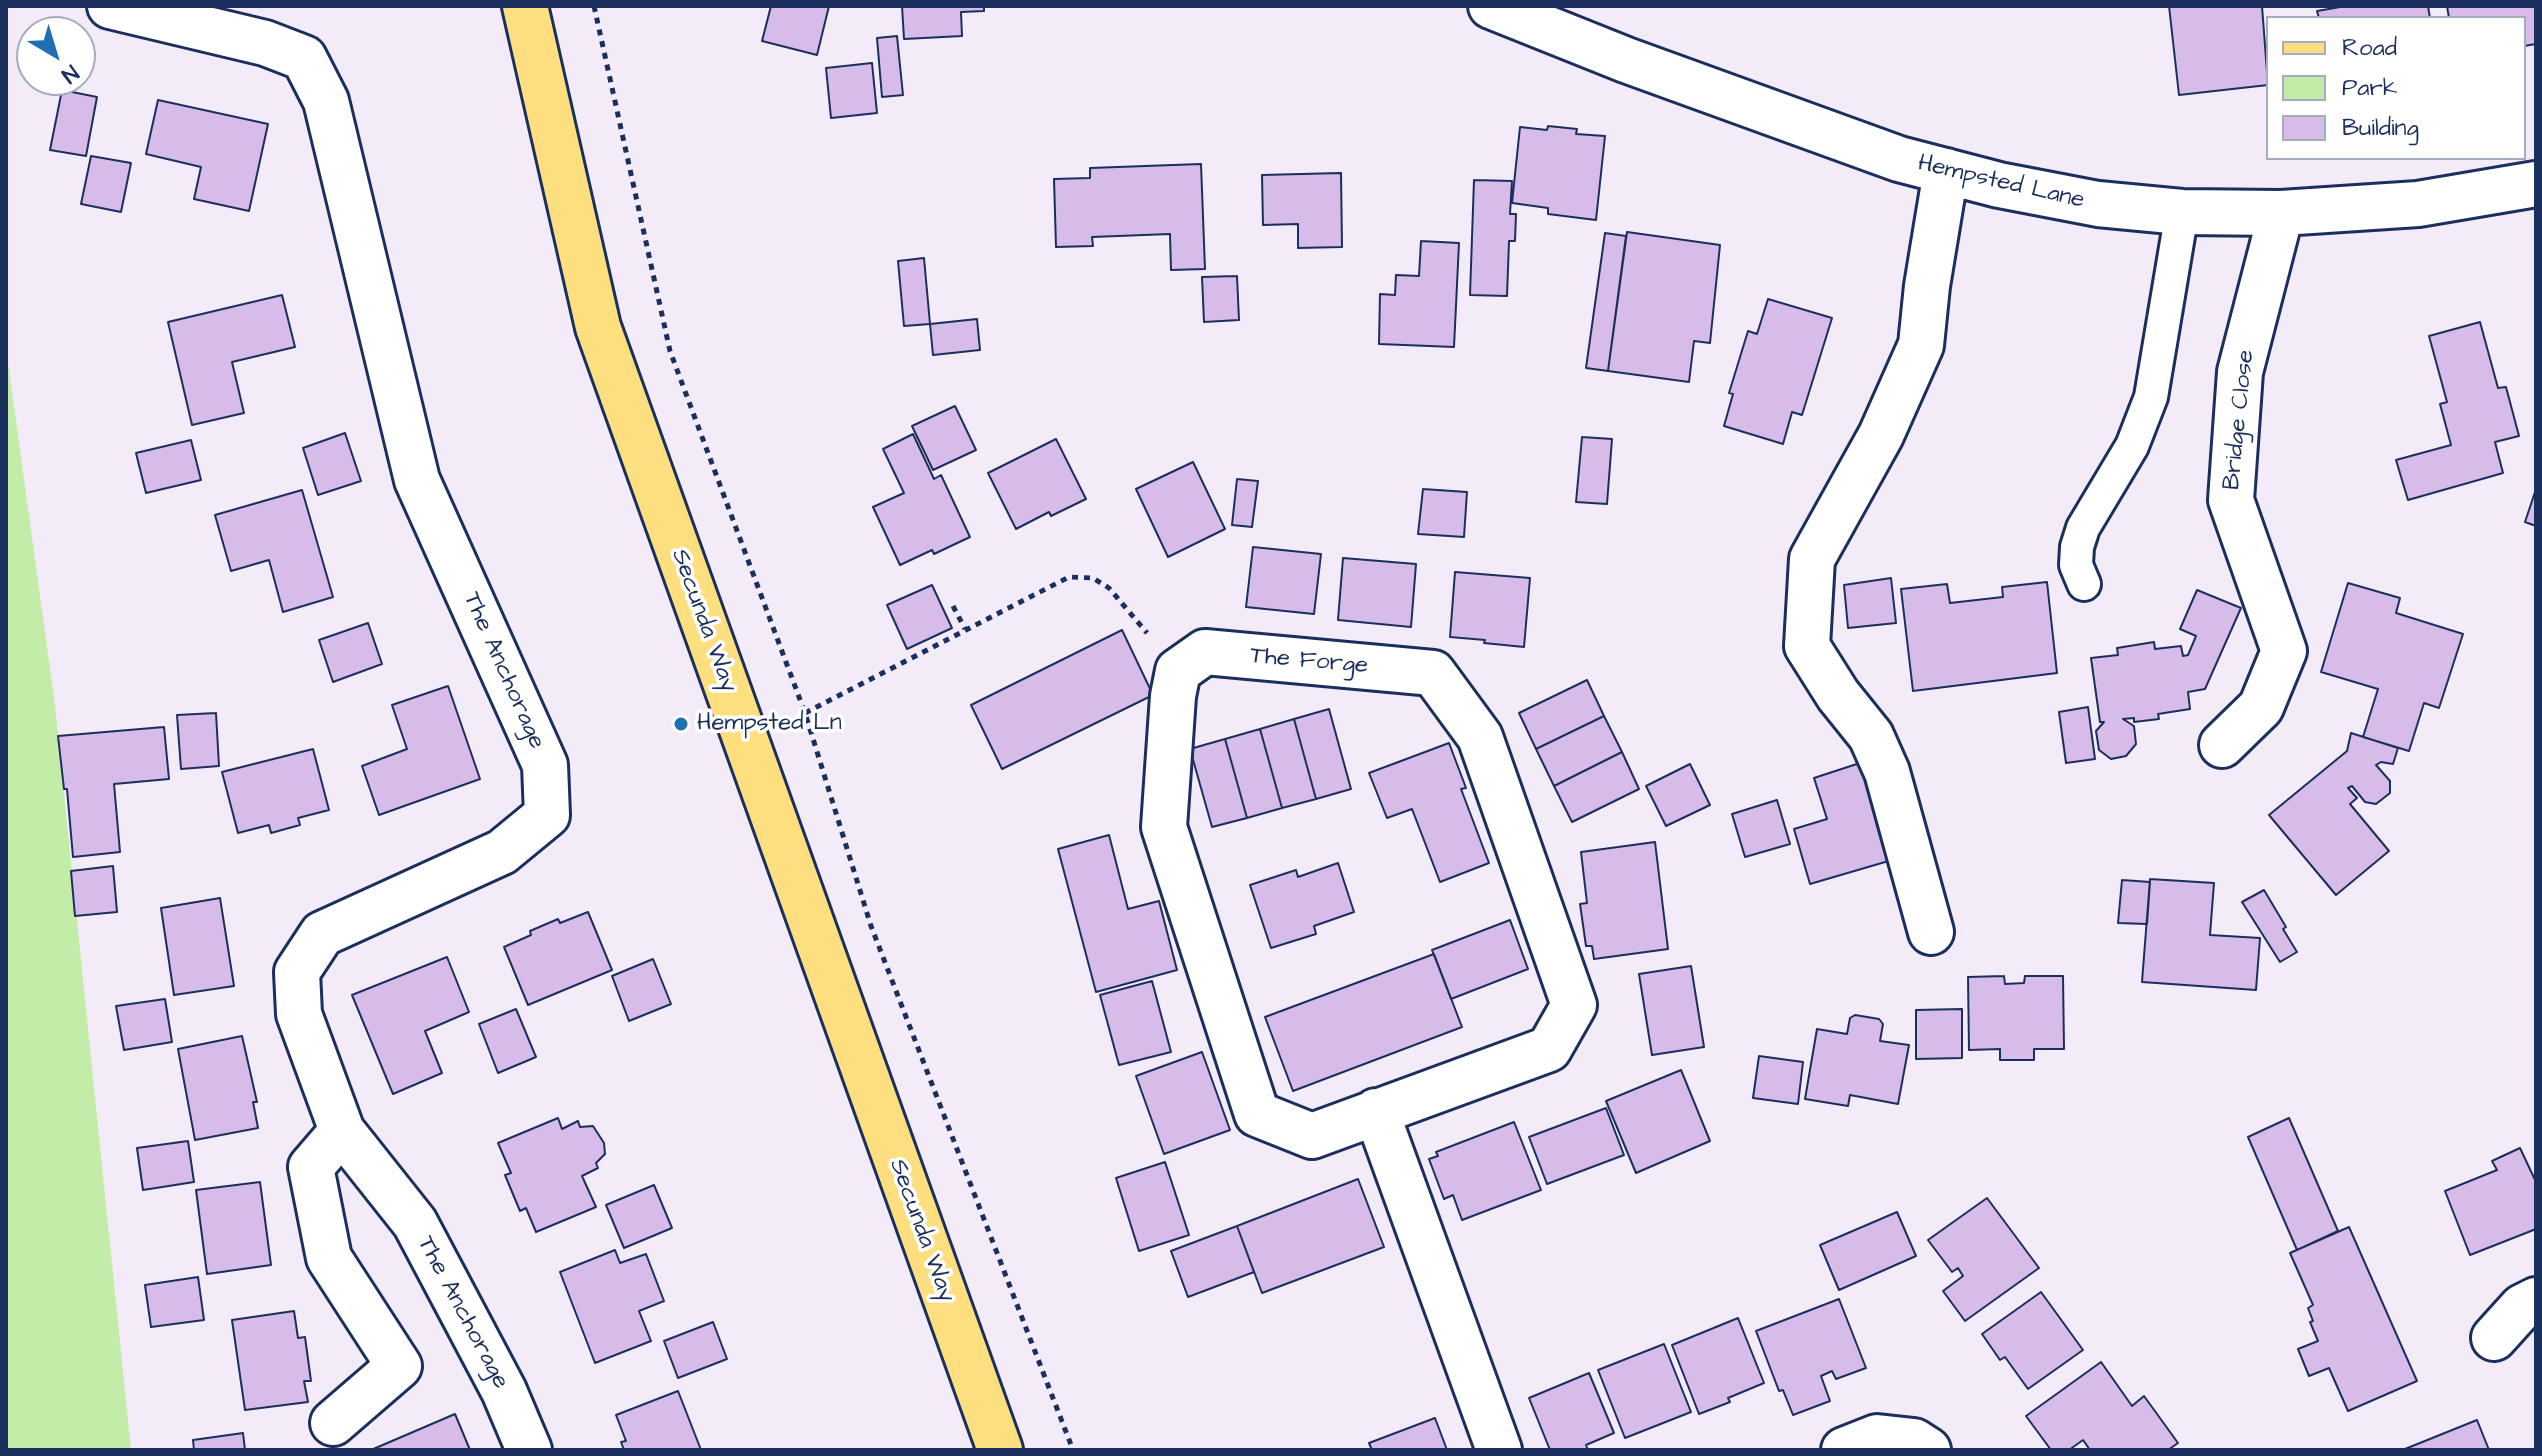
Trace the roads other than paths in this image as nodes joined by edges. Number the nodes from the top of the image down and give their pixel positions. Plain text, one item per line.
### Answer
1 (110, 6) edge
2 (525, 6) edge
3 (1491, 6) edge
4 (1946, 171) junction
5 (2536, 184) edge
6 (2182, 212) junction
7 (2281, 213) junction
8 (2084, 584) dead end
9 (2222, 745) dead end
10 (1931, 932) dead end
11 (1376, 1111) junction
12 (342, 1131) junction
13 (333, 1423) dead end
14 (529, 1450) edge
15 (1000, 1450) edge
16 (1499, 1450) edge
17 (1844, 1450) edge
18 (1928, 1450) edge

1 - 12 street, The Anchorage
2 - 15 main road, Secunda Way
3 - 4 street, Hempsted Lane
4 - 6 street, Hempsted Lane
4 - 10 street
5 - 7 street, Hempsted Lane
6 - 7 street, Hempsted Lane
6 - 8 lane
7 - 9 street, Bridge Close
11 - 11 street, The Forge
11 - 16 street
12 - 13 street
12 - 14 street, The Anchorage
17 - 18 street

